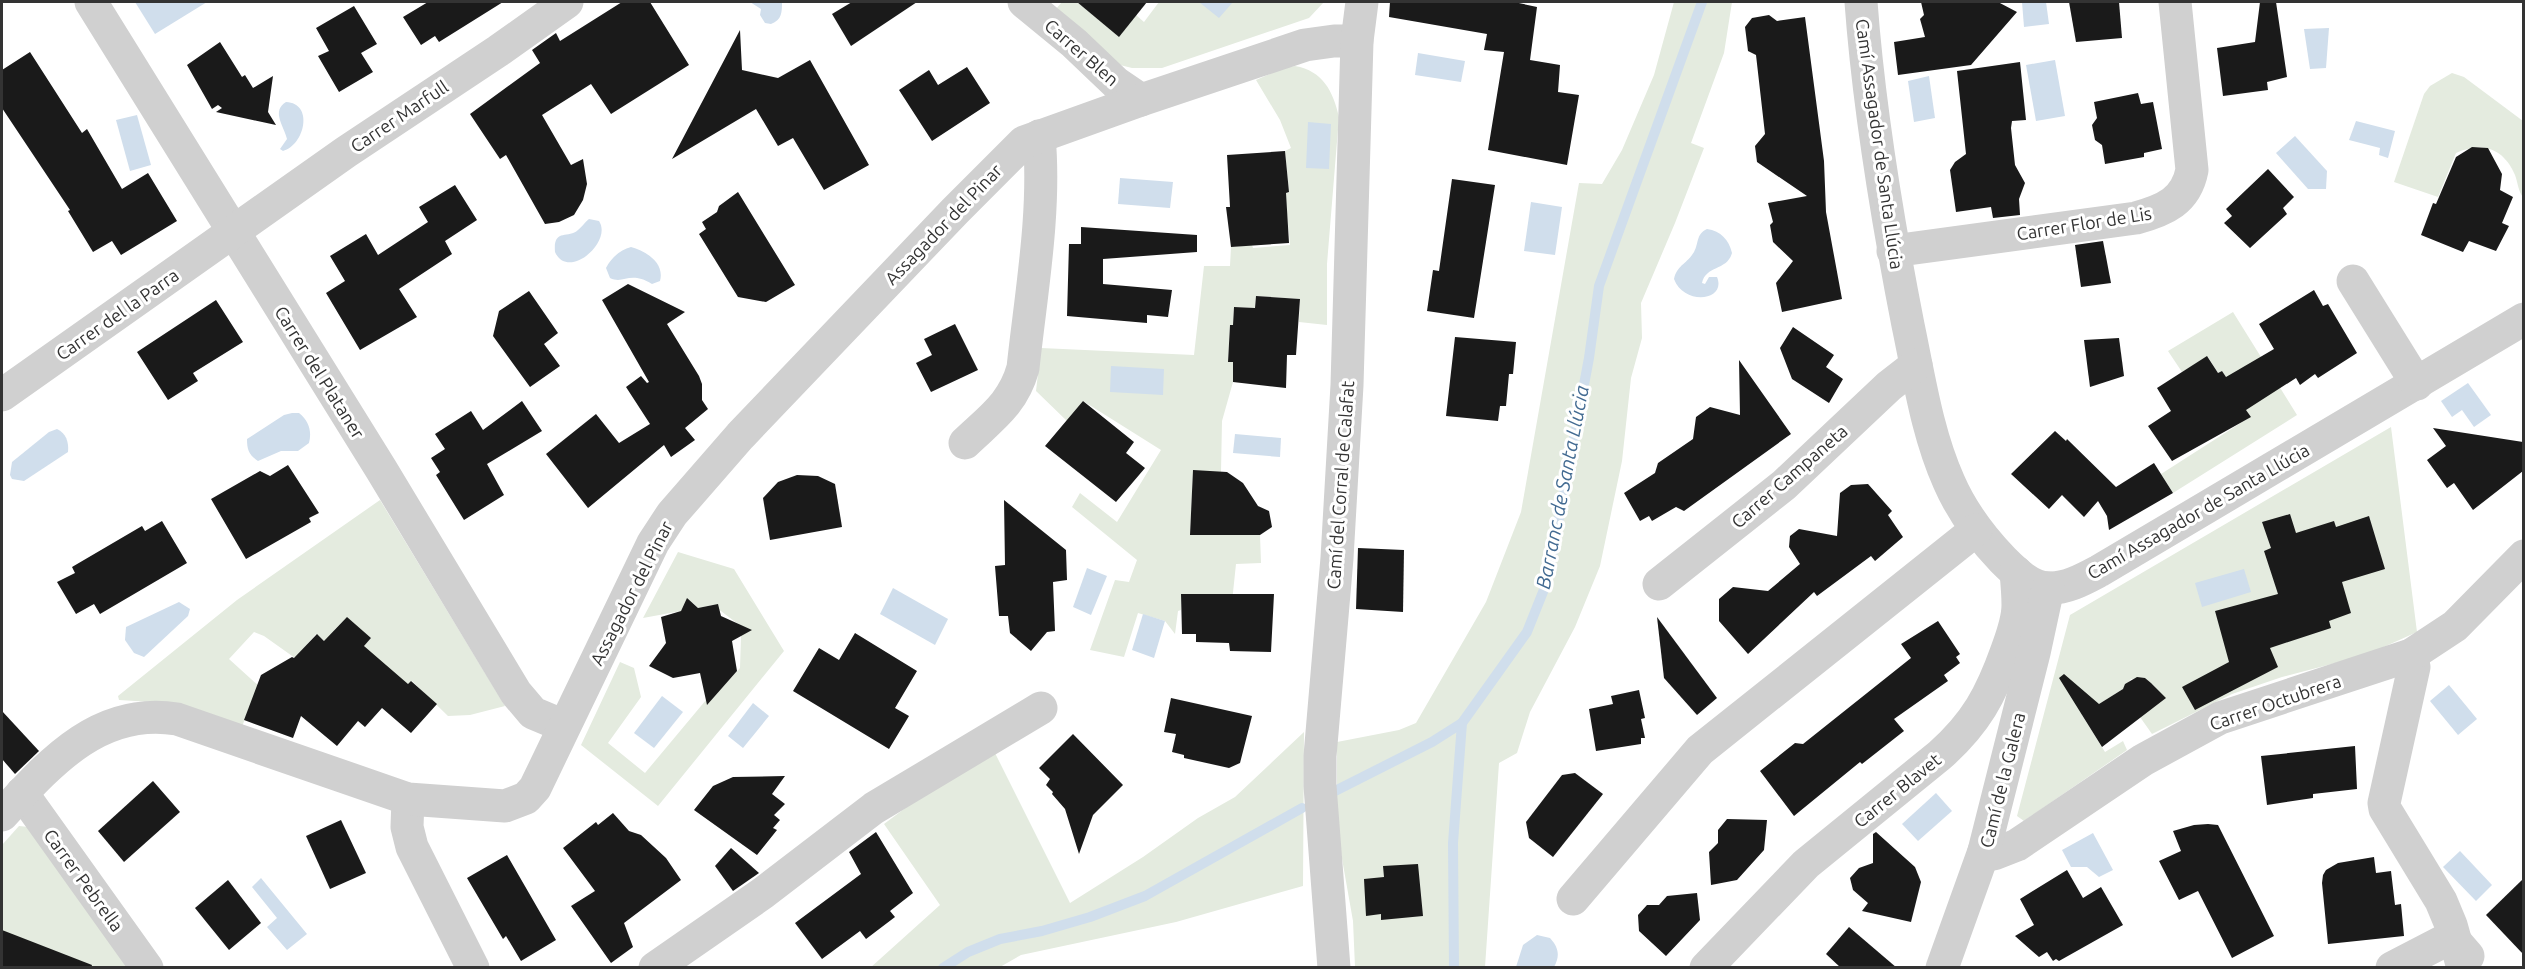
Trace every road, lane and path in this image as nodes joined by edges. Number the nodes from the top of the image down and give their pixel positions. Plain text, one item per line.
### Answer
1 (92, 2) edge
2 (567, 2) edge
3 (1024, 2) edge
4 (1362, 2) edge
5 (1861, 2) edge
6 (2175, 2) edge
7 (1358, 41) junction
8 (1141, 100) junction
9 (1039, 136) junction
10 (232, 232) junction
11 (1893, 251) junction
12 (2353, 281) dead end
13 (2523, 319) edge
14 (1916, 365) junction
15 (2417, 384) junction
16 (2, 395) edge
17 (965, 443) dead end
18 (1976, 530) junction
19 (2523, 555) edge
20 (2016, 572) junction
21 (1659, 584) dead end
22 (2048, 588) junction
23 (2411, 655) junction
24 (1041, 708) dead end
25 (564, 726) junction
26 (408, 799) junction
27 (12, 804) edge
28 (1984, 851) junction
29 (1573, 899) dead end
30 (2459, 954) edge
31 (147, 968) edge
32 (473, 968) edge
33 (655, 968) edge
34 (1334, 968) edge
35 (1706, 968) edge
36 (1942, 968) edge
37 (2392, 968) edge
38 (2475, 968) edge

1 - 10 street, Carrer del Plataner
2 - 10 street, Carrer Marfull
3 - 8 street, Carrer Blen
4 - 7 street, Camí del Corral de Calafat
5 - 11 street, Camí Assagador de Santa Llúcia
6 - 11 street, Carrer Flor de Lis
7 - 8 street, Assagador del Pinar
7 - 34 street, Camí del Corral de Calafat
8 - 9 street, Assagador del Pinar
9 - 17 street
9 - 25 street, Assagador del Pinar
10 - 16 street, Carrer del la Parra
10 - 25 street, Carrer del Plataner
11 - 14 street, Camí Assagador de Santa Llúcia
12 - 15 street
13 - 15 street, Camí Assagador de Santa Llúcia
14 - 18 street, Camí Assagador de Santa Llúcia
14 - 21 street, Carrer Campaneta
15 - 22 street, Camí Assagador de Santa Llúcia
18 - 20 street, Camí Assagador de Santa Llúcia
18 - 29 street
19 - 23 street, Carrer Octubrera
20 - 22 street, Camí Assagador de Santa Llúcia
20 - 35 street, Carrer Blavet
22 - 28 street, Camí de la Galera
23 - 28 street, Carrer Octubrera
23 - 30 street
24 - 33 street
25 - 26 street, Assagador del Pinar
26 - 27 street, Assagador del Pinar
26 - 32 street
27 - 31 street, Carrer Pebrella
28 - 36 street, Camí de la Galera
30 - 37 street
30 - 38 street

